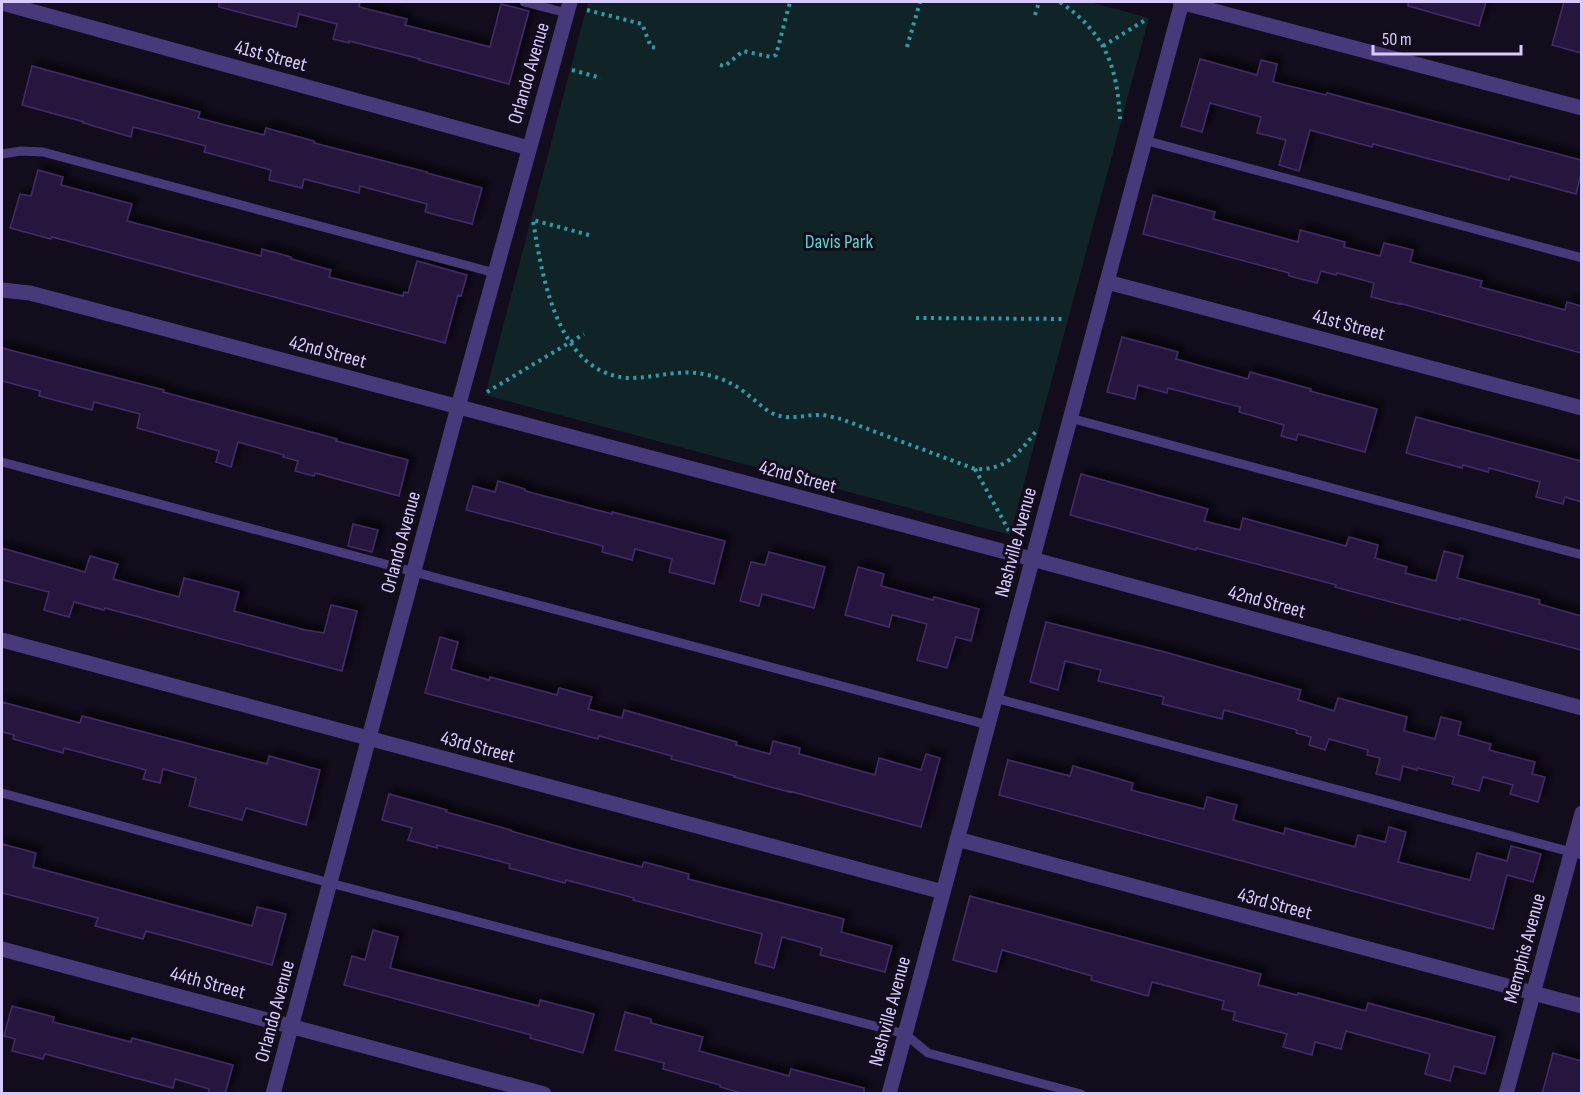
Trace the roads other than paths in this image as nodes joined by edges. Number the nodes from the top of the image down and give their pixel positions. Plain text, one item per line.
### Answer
1 (524, 2) edge
2 (1181, 2) edge
3 (2, 5) edge
4 (569, 7) edge
5 (1581, 108) edge
6 (1144, 140) junction
7 (529, 148) junction
8 (2, 154) edge
9 (1581, 258) edge
10 (495, 273) junction
11 (1107, 282) junction
12 (2, 290) edge
13 (458, 407) junction
14 (1581, 408) edge
15 (1070, 418) junction
16 (2, 462) edge
17 (1581, 555) edge
18 (1032, 560) junction
19 (414, 572) junction
20 (2, 640) edge
21 (995, 698) junction
22 (1581, 708) edge
23 (988, 725) junction
24 (369, 738) junction
25 (2, 793) edge
26 (1581, 813) edge
27 (957, 839) junction
28 (1576, 853) edge
29 (330, 883) junction
30 (943, 892) junction
31 (2, 949) edge
32 (1533, 993) junction
33 (1581, 1006) edge
34 (291, 1026) junction
35 (905, 1034) junction
36 (273, 1094) edge
37 (544, 1094) edge
38 (889, 1094) edge
39 (1081, 1094) edge
40 (1506, 1094) edge

1 - 4 lane
2 - 5 street
2 - 6 street, Nashville Avenue
3 - 7 street, 41st Street
4 - 7 street, Orlando Avenue
6 - 9 lane
6 - 11 street, Nashville Avenue
7 - 10 street, Orlando Avenue
8 - 10 lane
10 - 13 street, Orlando Avenue
11 - 14 street, 41st Street
11 - 15 street, Nashville Avenue
12 - 13 street, 42nd Street
13 - 18 street, 42nd Street
13 - 19 street, Orlando Avenue
15 - 17 lane
15 - 18 street, Nashville Avenue
16 - 19 lane
18 - 21 street, Nashville Avenue
18 - 22 street, 42nd Street
19 - 23 lane
19 - 24 street, Orlando Avenue
20 - 24 street, 43rd Street
21 - 23 street, Nashville Avenue
21 - 28 lane
23 - 27 street, Nashville Avenue
24 - 29 street, Orlando Avenue
24 - 30 street, 43rd Street
25 - 29 lane
26 - 28 street, Memphis Avenue
27 - 30 street, Nashville Avenue
27 - 32 street, 43rd Street
28 - 32 street, Memphis Avenue
29 - 34 street, Orlando Avenue
29 - 35 lane
30 - 35 street, Nashville Avenue
31 - 34 street, 44th Street
32 - 33 street, 43rd Street
32 - 40 street, Memphis Avenue
34 - 36 street, Orlando Avenue
34 - 37 street, 44th Street
35 - 38 street, Nashville Avenue
35 - 39 lane

